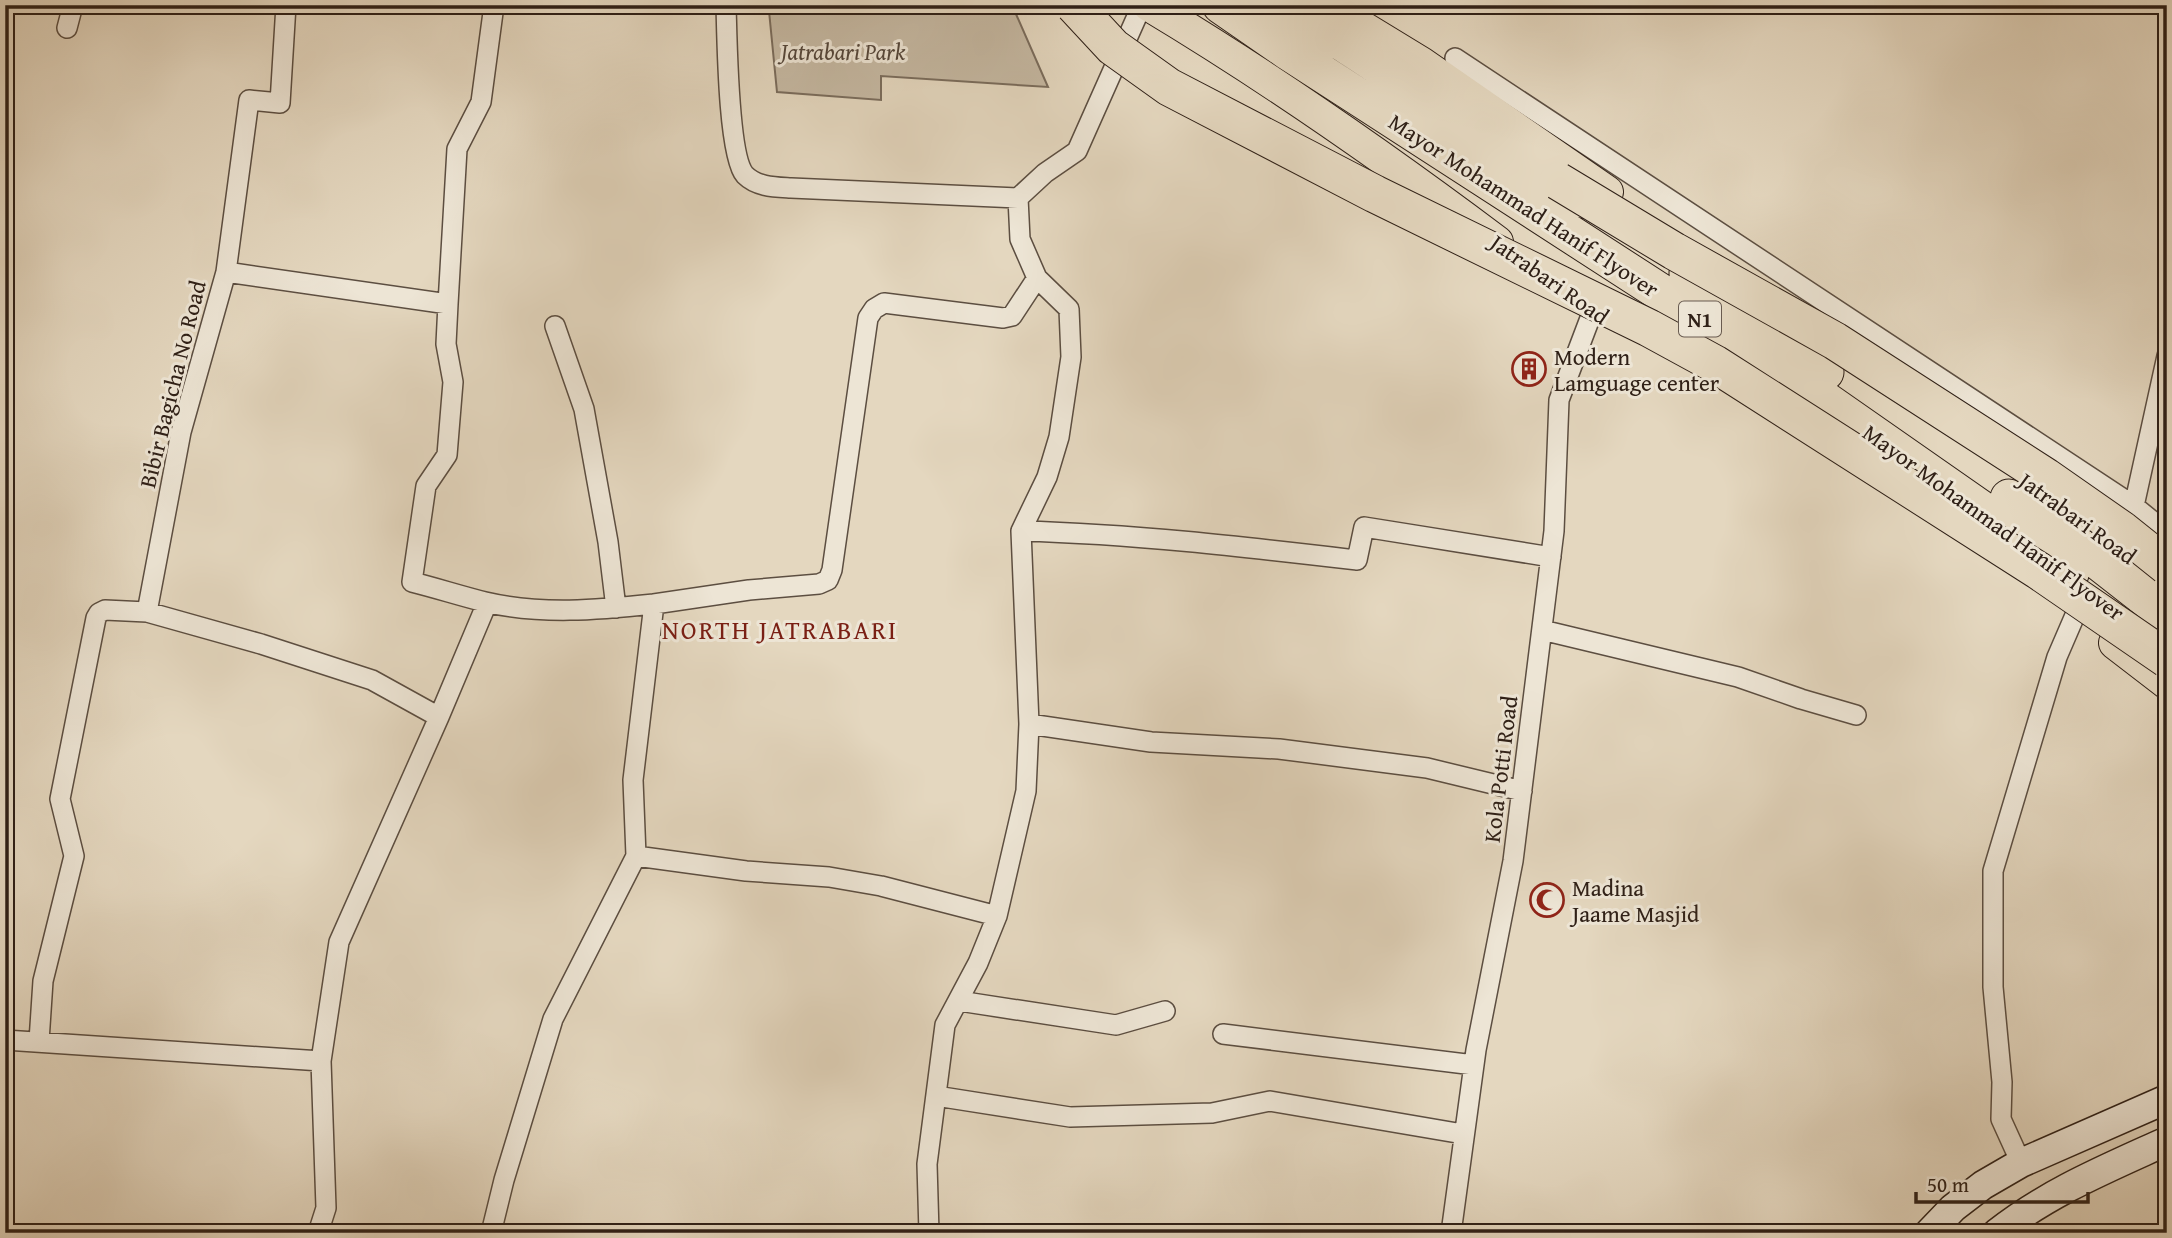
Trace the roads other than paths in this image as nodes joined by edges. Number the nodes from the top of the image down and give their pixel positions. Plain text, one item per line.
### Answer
1 (73, 5) edge
2 (286, 5) edge
3 (494, 5) edge
4 (726, 5) edge
5 (1073, 5) edge
6 (1142, 5) edge
7 (1149, 5) edge
8 (1198, 5) edge
9 (1221, 5) edge
10 (1276, 5) edge
11 (1295, 5) edge
12 (1326, 5) edge
13 (67, 28) dead end
14 (1345, 44) junction
15 (1289, 52) junction
16 (1455, 58) dead end
17 (1558, 181) junction
18 (1018, 198) junction
19 (226, 272) junction
20 (1037, 278) junction
21 (448, 304) junction
22 (1592, 313) junction
23 (555, 326) dead end
24 (2167, 356) edge
25 (2134, 506) junction
26 (1021, 531) junction
27 (2167, 533) edge
28 (1551, 557) junction
29 (2167, 566) edge
30 (2167, 587) edge
31 (487, 603) junction
32 (654, 604) junction
33 (616, 608) junction
34 (147, 612) junction
35 (2076, 613) junction
36 (2167, 615) edge
37 (1542, 630) junction
38 (2167, 651) edge
39 (2167, 659) edge
40 (2167, 683) edge
41 (1856, 715) dead end
42 (439, 718) junction
43 (1029, 724) junction
44 (1522, 791) junction
45 (636, 856) junction
46 (998, 916) junction
47 (960, 1001) junction
48 (1165, 1011) dead end
49 (1223, 1034) dead end
50 (5, 1040) edge
51 (39, 1041) junction
52 (321, 1061) junction
53 (1474, 1065) junction
54 (936, 1096) junction
55 (2167, 1099) edge
56 (1463, 1134) junction
57 (2167, 1140) edge
58 (2033, 1158) junction
59 (2065, 1188) junction
60 (318, 1233) edge
61 (491, 1233) edge
62 (929, 1233) edge
63 (1451, 1233) edge
64 (1929, 1233) edge
65 (1997, 1233) edge

1 - 13 street
2 - 19 street
3 - 21 street
4 - 18 street
5 - 39 highway, bridge
6 - 18 street
7 - 22 main road, Jatrabari Road
8 - 15 highway
9 - 15 highway, Mayor Mohammad Hanif Flyover / N1
10 - 14 highway, Mayor Mohammad Hanif Flyover / N1
11 - 14 highway
12 - 30 main road, Jatrabari Road
14 - 17 highway, Mayor Mohammad Hanif Flyover / N1
15 - 38 highway, Mayor Mohammad Hanif Flyover / N1
16 - 25 street
17 - 29 highway, bridge
17 - 36 highway, Mayor Mohammad Hanif Flyover / N1, bridge
18 - 20 street
19 - 21 street, Bibir Bagicha No Road
19 - 34 street, Bibir Bagicha No Road
20 - 26 street
20 - 32 street
21 - 31 street
22 - 28 street, Kola Potti Road
22 - 35 main road, Jatrabari Road
23 - 33 street
24 - 25 street
25 - 27 street
26 - 28 street
26 - 43 street
28 - 37 street, Kola Potti Road
31 - 33 street
31 - 42 street
32 - 33 street
32 - 45 street
34 - 42 street
34 - 51 street
35 - 40 main road, Jatrabari Road
35 - 58 street
37 - 41 street
37 - 44 street, Kola Potti Road
42 - 52 street
43 - 44 street
43 - 46 street
44 - 53 street, Kola Potti Road
45 - 46 street
45 - 61 street
46 - 47 street
47 - 48 street
47 - 54 street
49 - 53 street
50 - 51 street
51 - 52 street
52 - 60 street
53 - 56 street, Kola Potti Road
54 - 56 street
54 - 62 street
55 - 58 main road
56 - 63 street, Kola Potti Road
57 - 59 main road
58 - 59 main road
58 - 64 main road
59 - 65 main road

